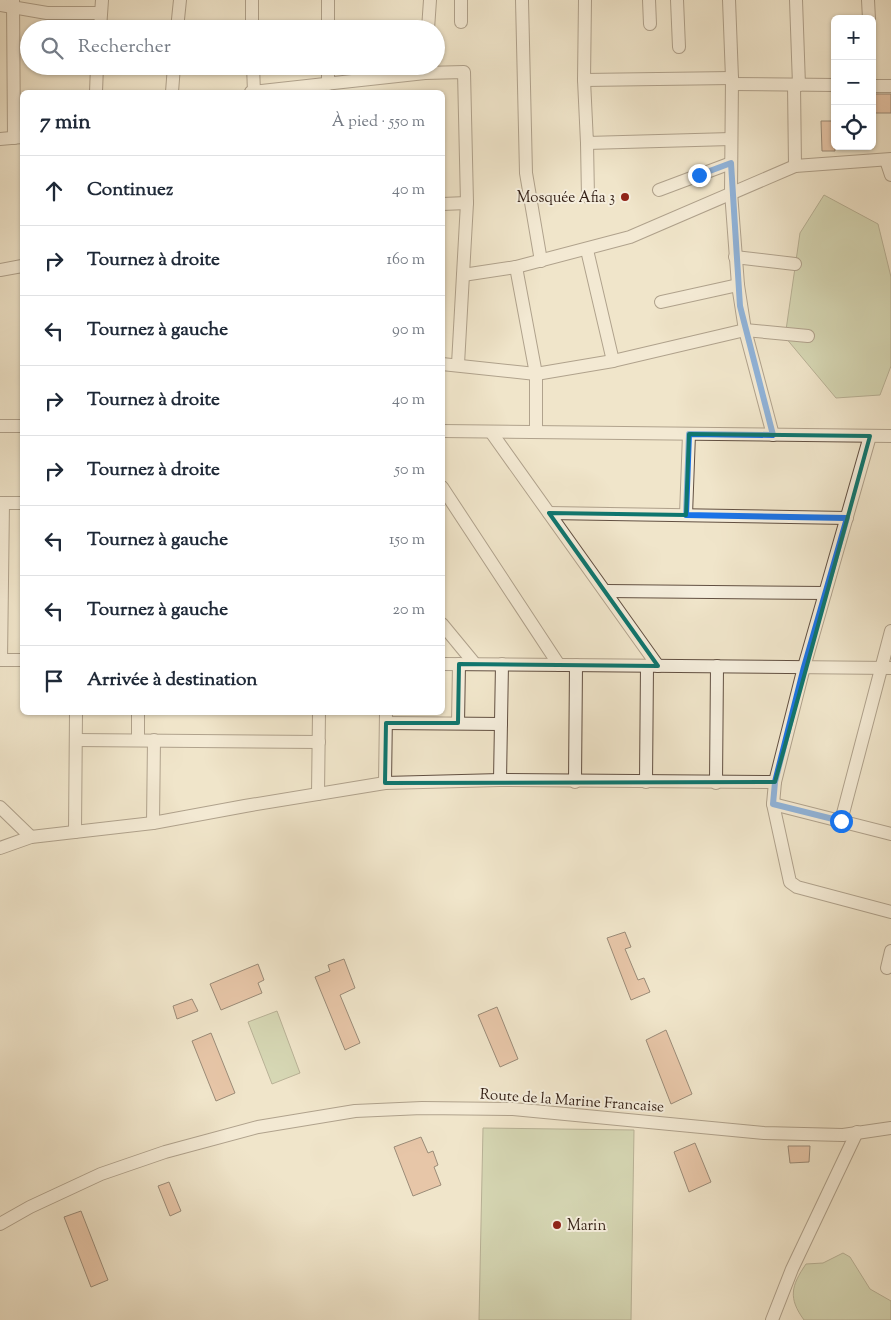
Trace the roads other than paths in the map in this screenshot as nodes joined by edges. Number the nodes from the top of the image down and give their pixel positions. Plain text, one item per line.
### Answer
1 (102, 0) edge
2 (180, 0) edge
3 (252, 0) edge
4 (328, 0) edge
5 (430, 0) edge
6 (461, 0) edge
7 (522, 0) edge
8 (585, 0) edge
9 (649, 0) edge
10 (676, 0) edge
11 (729, 0) edge
12 (796, 0) edge
13 (868, 0) edge
14 (13, 3) edge
15 (0, 5) edge
16 (101, 13) junction
17 (869, 15) edge
18 (101, 20) edge
19 (178, 20) edge
20 (252, 20) edge
21 (328, 20) edge
22 (429, 20) edge
23 (461, 22) dead end
24 (650, 24) dead end
25 (679, 47) dead end
26 (445, 71) edge
27 (97, 75) edge
28 (173, 75) edge
29 (254, 75) edge
30 (328, 75) edge
31 (404, 75) edge
32 (584, 80) junction
33 (732, 81) junction
34 (328, 84) junction
35 (796, 85) junction
36 (831, 85) edge
37 (359, 86) edge
38 (876, 86) edge
39 (891, 86) edge
40 (96, 90) edge
41 (172, 90) edge
42 (253, 90) edge
43 (272, 90) edge
44 (18, 138) edge
45 (0, 139) edge
46 (731, 139) junction
47 (587, 144) junction
48 (889, 159) edge
49 (731, 163) junction
50 (795, 166) junction
51 (891, 175) edge
52 (659, 190) dead end
53 (731, 192) junction
54 (588, 197) dead end
55 (467, 203) junction
56 (445, 204) edge
57 (587, 250) junction
58 (735, 257) junction
59 (541, 261) junction
60 (795, 264) dead end
61 (20, 266) edge
62 (516, 267) junction
63 (0, 270) edge
64 (464, 275) junction
65 (738, 285) junction
66 (662, 302) dead end
67 (745, 330) junction
68 (808, 336) dead end
69 (614, 361) junction
70 (445, 364) edge
71 (458, 364) junction
72 (536, 374) junction
73 (0, 426) edge
74 (20, 426) edge
75 (445, 431) edge
76 (491, 432) junction
77 (536, 432) junction
78 (689, 434) junction
79 (773, 435) junction
80 (870, 436) junction
81 (891, 436) edge
82 (445, 492) edge
83 (2, 503) edge
84 (20, 503) edge
85 (549, 513) junction
86 (686, 515) junction
87 (847, 518) junction
88 (2, 568) edge
89 (606, 591) junction
90 (825, 592) junction
91 (445, 628) edge
92 (891, 631) edge
93 (0, 660) edge
94 (20, 660) edge
95 (445, 664) edge
96 (459, 664) junction
97 (475, 664) junction
98 (502, 664) junction
99 (559, 665) junction
100 (576, 665) junction
101 (653, 666) junction
102 (717, 666) junction
103 (804, 667) junction
104 (886, 668) edge
105 (76, 715) edge
106 (138, 715) edge
107 (319, 715) edge
108 (386, 718) edge
109 (458, 723) junction
110 (501, 724) junction
111 (76, 740) junction
112 (138, 740) junction
113 (154, 740) junction
114 (319, 742) junction
115 (500, 780) junction
116 (575, 782) junction
117 (646, 782) junction
118 (775, 782) junction
119 (385, 783) junction
120 (716, 783) junction
121 (318, 794) junction
122 (773, 804) junction
123 (0, 807) edge
124 (841, 821) junction
125 (153, 824) junction
126 (75, 832) junction
127 (891, 834) edge
128 (31, 837) junction
129 (0, 848) edge
130 (891, 912) edge
131 (891, 951) edge
132 (887, 968) dead end
133 (891, 1128) edge
134 (857, 1132) junction
135 (0, 1224) edge
136 (772, 1320) edge

1 - 16 street
2 - 19 street
3 - 20 street
4 - 21 street
5 - 22 street
6 - 23 street
7 - 59 street
8 - 32 street
9 - 24 street
10 - 25 street
11 - 33 street
12 - 35 street
13 - 17 street
14 - 15 street
14 - 16 street
14 - 44 street
16 - 18 street
26 - 55 street
27 - 40 street
28 - 41 street
29 - 42 street
30 - 34 street
31 - 37 street
32 - 33 street
32 - 47 street
33 - 35 street
33 - 46 street
34 - 37 street
34 - 43 street
35 - 36 street
35 - 50 street
38 - 39 street
44 - 45 street
46 - 47 street
46 - 49 street
47 - 54 street
48 - 50 street
48 - 51 street
49 - 52 street
49 - 53 street
50 - 53 street
53 - 57 street
53 - 58 street
55 - 56 street
55 - 64 street
57 - 59 street
57 - 69 street
58 - 60 street
58 - 65 street
59 - 62 street
61 - 63 street
62 - 64 street
62 - 72 street
64 - 71 street
65 - 66 street
65 - 67 street
67 - 68 street
67 - 69 street
67 - 79 street
69 - 72 street
70 - 71 street
71 - 72 street
72 - 77 street
73 - 74 street
75 - 76 street
76 - 77 street
76 - 85 street
77 - 78 street
78 - 79 street
78 - 86 street
79 - 80 street
80 - 81 street
80 - 87 street
82 - 99 street
83 - 84 street
83 - 88 street
85 - 86 street
85 - 89 street
86 - 87 street
87 - 90 street
88 - 93 street
89 - 90 street
89 - 101 street
90 - 103 street
91 - 97 street
92 - 104 street
93 - 94 street
95 - 96 street
96 - 97 street
96 - 109 street
97 - 98 street
98 - 99 street
98 - 110 street
99 - 100 street
100 - 101 street
100 - 116 street
101 - 102 street
101 - 117 street
102 - 103 street
102 - 120 street
103 - 104 street
103 - 118 street
104 - 124 street
105 - 111 street
106 - 112 street
107 - 114 street
108 - 109 street
108 - 119 street
109 - 110 street
110 - 115 street
111 - 112 street
111 - 126 street
112 - 113 street
113 - 114 street
113 - 125 street
114 - 121 street
115 - 116 street
115 - 119 street
116 - 117 street
117 - 120 street
118 - 120 street
118 - 122 street
119 - 121 street
121 - 125 street
122 - 124 street
122 - 130 street
123 - 128 street
124 - 127 street
125 - 126 street
126 - 128 street
128 - 129 street
131 - 132 street
133 - 134 street, Route de la Marine Francaise
134 - 135 street, Route de la Marine Francaise
134 - 136 street

